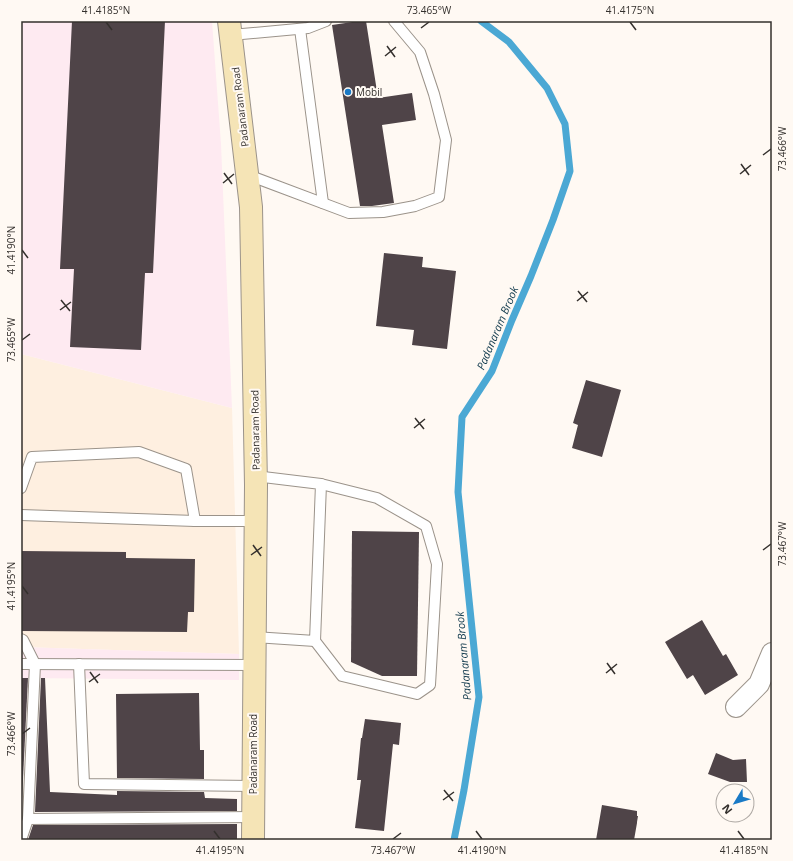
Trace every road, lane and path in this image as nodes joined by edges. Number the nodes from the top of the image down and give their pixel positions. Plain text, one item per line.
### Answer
1 (326, 21) edge
2 (394, 21) edge
3 (230, 28) edge
4 (300, 29) junction
5 (248, 175) junction
6 (323, 203) junction
7 (255, 476) junction
8 (321, 484) junction
9 (21, 488) edge
10 (21, 515) edge
11 (195, 521) junction
12 (255, 521) junction
13 (254, 637) junction
14 (21, 639) edge
15 (315, 641) junction
16 (772, 653) edge
17 (21, 664) edge
18 (35, 664) junction
19 (79, 664) junction
20 (254, 665) junction
21 (736, 707) dead end
22 (253, 786) junction
23 (253, 818) junction
24 (28, 819) junction
25 (21, 840) edge
26 (253, 840) edge

1 - 4 lane
2 - 6 lane
3 - 4 lane
3 - 5 main road, Padanaram Road
4 - 6 lane
5 - 6 lane
5 - 7 main road, Padanaram Road
7 - 8 lane
7 - 12 main road, Padanaram Road
8 - 15 lane
8 - 15 lane
9 - 11 lane
10 - 11 lane
11 - 12 lane
12 - 13 main road, Padanaram Road
13 - 15 lane
13 - 20 main road, Padanaram Road
14 - 18 lane
16 - 21 street
17 - 18 lane
18 - 19 lane
18 - 24 lane
19 - 20 lane
19 - 22 lane
20 - 22 main road, Padanaram Road
22 - 23 main road, Padanaram Road
23 - 24 lane
23 - 26 main road, Padanaram Road
24 - 25 lane

